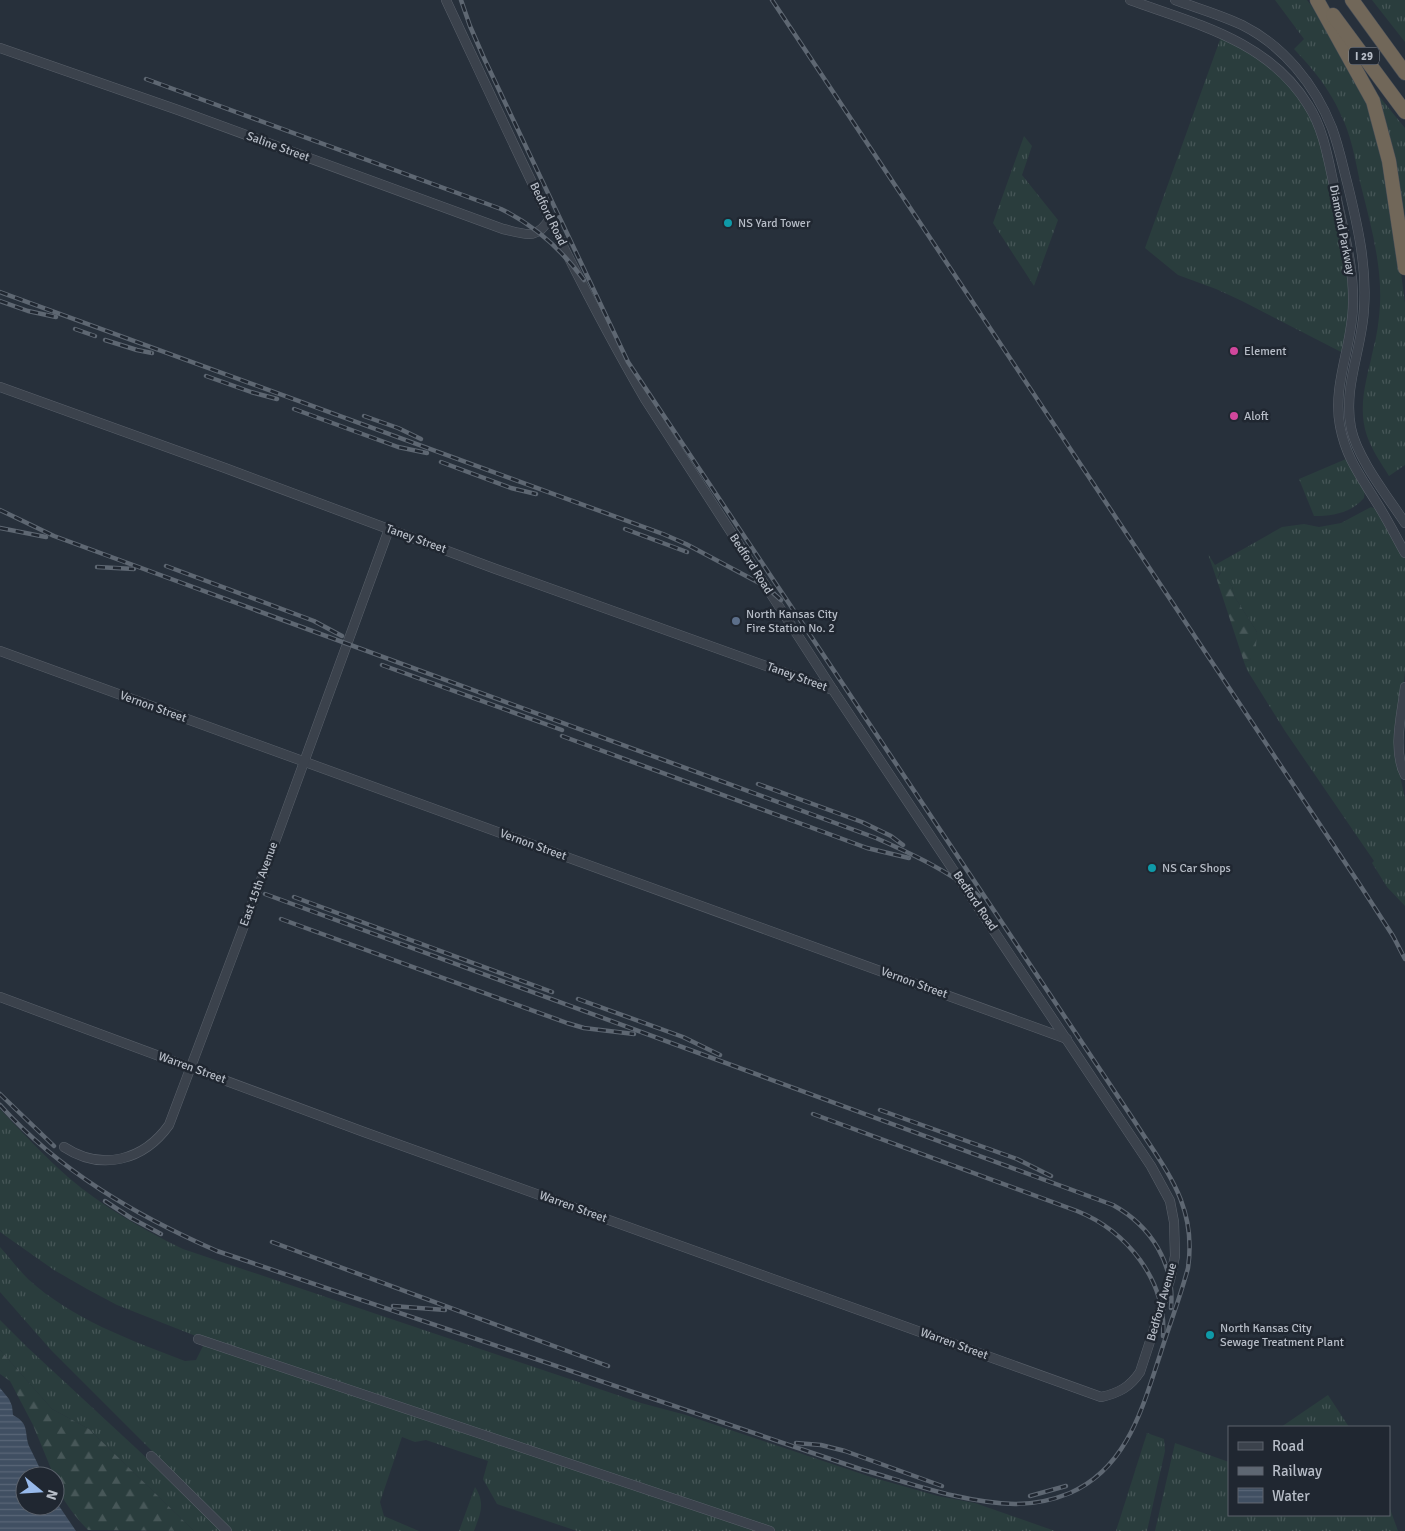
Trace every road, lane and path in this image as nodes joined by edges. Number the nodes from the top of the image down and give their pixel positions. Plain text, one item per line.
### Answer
1 (446, 0) edge
2 (1130, 0) edge
3 (1175, 0) edge
4 (1317, 0) edge
5 (1322, 0) edge
6 (1352, 0) edge
7 (0, 48) edge
8 (1390, 52) junction
9 (1405, 65) edge
10 (1405, 72) edge
11 (1405, 112) edge
12 (550, 218) junction
13 (1405, 268) edge
14 (0, 387) edge
15 (1405, 523) edge
16 (389, 529) junction
17 (1405, 553) edge
18 (0, 651) edge
19 (1405, 687) edge
20 (834, 690) junction
21 (303, 762) junction
22 (1405, 775) edge
23 (0, 998) edge
24 (1067, 1038) junction
25 (191, 1068) junction
26 (64, 1148) dead end
27 (1170, 1201) joint
28 (198, 1339) dead end
29 (1140, 1372) joint
30 (151, 1456) dead end
31 (227, 1531) edge
32 (770, 1531) edge

1 - 12 street, Bedford Road
2 - 17 street, Diamond Parkway
3 - 15 street, Diamond Parkway
4 - 13 highway
5 - 11 highway, I 29
6 - 8 highway, I 29
7 - 12 street, Saline Street
8 - 9 highway
8 - 10 highway, I 29
12 - 20 street, Bedford Road
14 - 16 street, Taney Street
16 - 20 street, Taney Street
16 - 21 street, East 15th Avenue
18 - 21 street, Vernon Street
19 - 22 street
20 - 24 street, Bedford Road
21 - 24 street, Vernon Street
21 - 25 street, East 15th Avenue
23 - 25 street, Warren Street
24 - 27 street, Bedford Road
25 - 26 street, East 15th Avenue
25 - 29 street, Warren Street
27 - 29 street, Bedford Avenue
28 - 32 street
30 - 31 street

